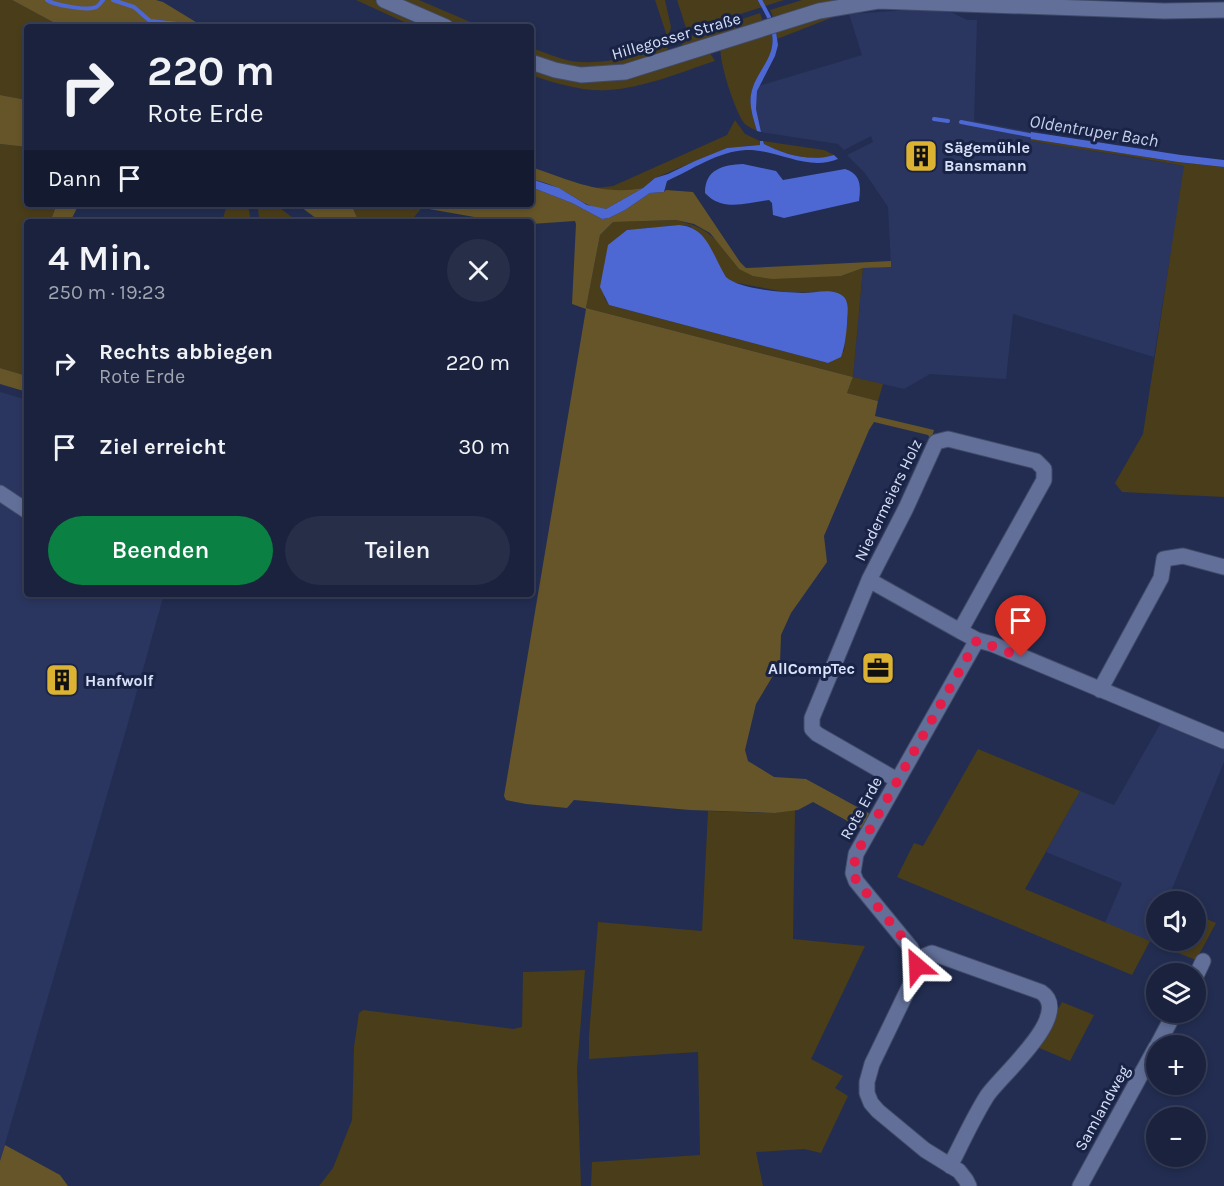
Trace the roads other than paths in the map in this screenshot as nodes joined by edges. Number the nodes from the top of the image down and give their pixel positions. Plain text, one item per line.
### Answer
1 (384, 0) edge
2 (863, 1) edge
3 (1224, 10) edge
4 (439, 24) edge
5 (534, 63) edge
6 (0, 493) edge
7 (24, 509) edge
8 (1224, 567) edge
9 (869, 579) junction
10 (960, 631) junction
11 (977, 640) junction
12 (1100, 690) junction
13 (1224, 741) edge
14 (897, 780) junction
15 (917, 959) junction
16 (1146, 1066) edge
17 (950, 1166) junction
18 (969, 1186) edge
19 (1080, 1186) edge

1 - 4 street
2 - 3 street, Hillegosser Straße
2 - 5 street, Hillegosser Straße
6 - 7 street
8 - 12 street
9 - 10 street, Niedermeiers Holz
9 - 10 street, Niedermeiers Holz
9 - 14 street, Niedermeiers Holz
10 - 11 street
11 - 12 street
11 - 14 street, Rote Erde
12 - 13 street
14 - 15 street, Rote Erde
15 - 17 street
15 - 17 street
16 - 19 street, Samlandweg
17 - 18 street

